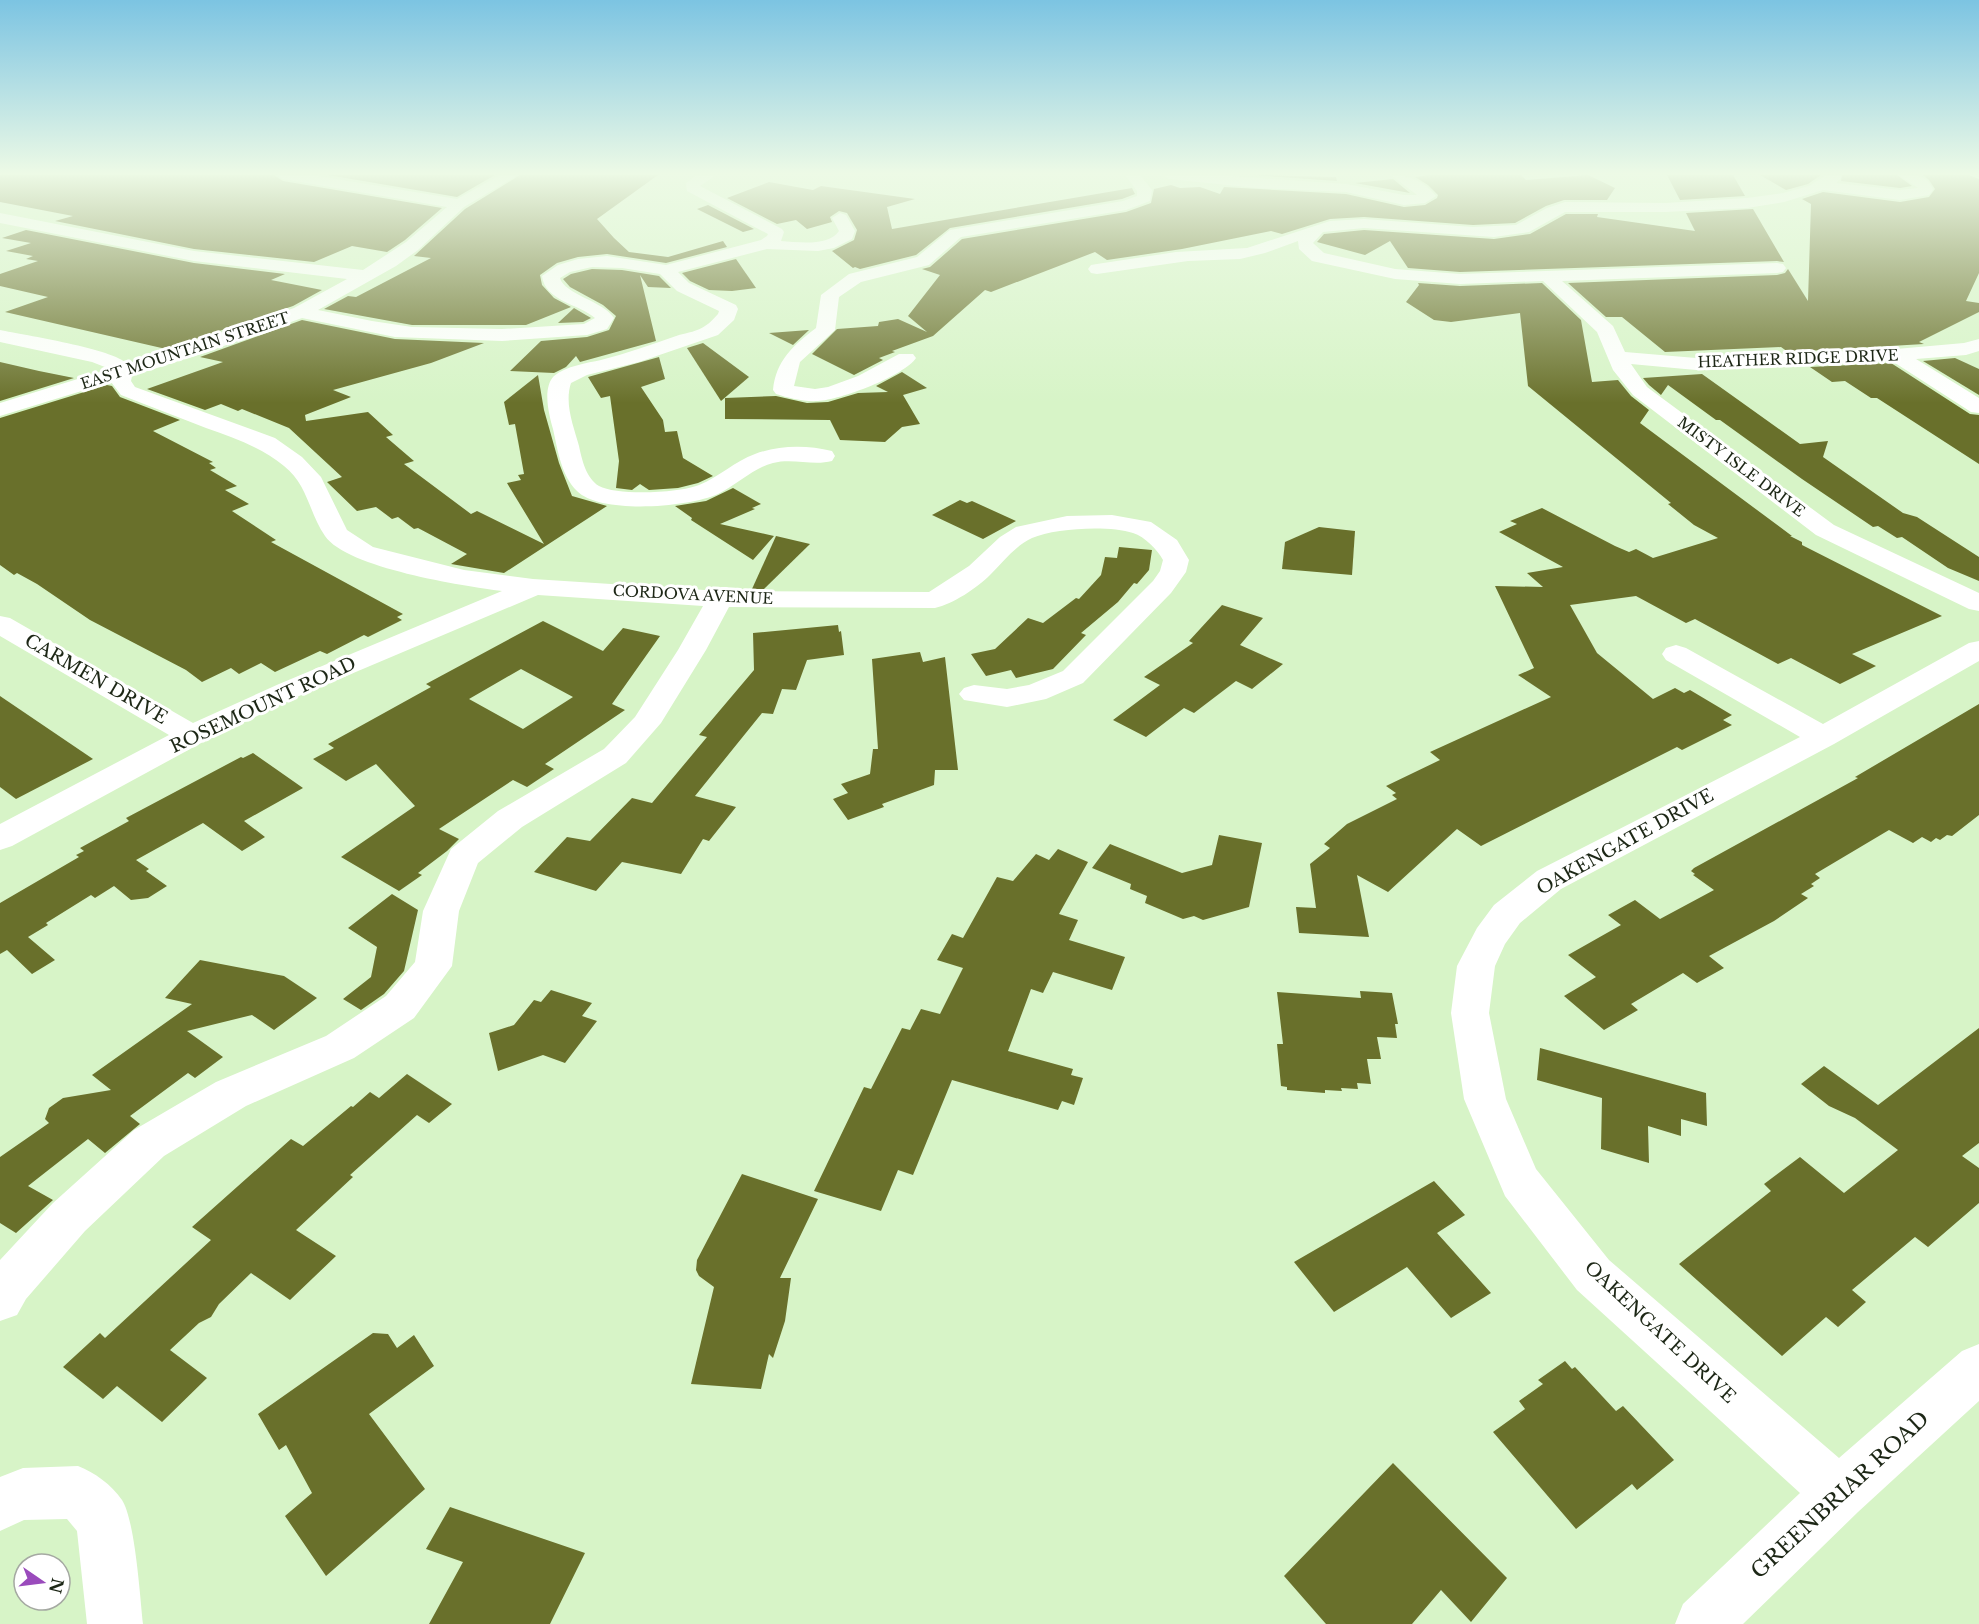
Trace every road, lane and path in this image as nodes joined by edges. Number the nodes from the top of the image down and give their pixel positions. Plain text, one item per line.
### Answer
1 (167, 251) edge
2 (404, 251) edge
3 (741, 251) edge
4 (935, 251) edge
5 (1256, 251) edge
6 (1309, 251) edge
7 (1777, 268) dead end
8 (1097, 269) dead end
9 (666, 270) junction
10 (367, 276) junction
11 (1548, 277) junction
12 (301, 312) junction
13 (0, 336) edge
14 (1979, 345) edge
15 (1896, 355) junction
16 (1617, 357) junction
17 (906, 358) dead end
18 (122, 373) junction
19 (1979, 407) edge
20 (0, 410) edge
21 (824, 456) dead end
22 (533, 587) junction
23 (720, 599) junction
24 (1979, 603) edge
25 (0, 624) edge
26 (1979, 649) edge
27 (1676, 654) dead end
28 (974, 694) dead end
29 (192, 735) junction
30 (1823, 737) junction
31 (0, 838) edge
32 (0, 1299) edge
33 (1979, 1368) edge
34 (1839, 1493) junction
35 (0, 1504) edge
36 (115, 1624) edge
37 (1703, 1624) edge

1 - 10 street
2 - 10 street, EAST MOUNTAIN STREET
3 - 9 street
4 - 17 street
5 - 8 street
6 - 11 street
7 - 11 street
9 - 12 street
9 - 21 street
10 - 12 street, EAST MOUNTAIN STREET
11 - 16 street, MISTY ISLE DRIVE
12 - 18 street, EAST MOUNTAIN STREET
13 - 18 street, CORDOVA AVENUE
14 - 15 street, HEATHER RIDGE DRIVE
15 - 16 street, HEATHER RIDGE DRIVE
15 - 19 street
16 - 24 street, MISTY ISLE DRIVE
18 - 20 street, EAST MOUNTAIN STREET
18 - 22 street, CORDOVA AVENUE
22 - 23 street, CORDOVA AVENUE
22 - 29 street, ROSEMOUNT ROAD
23 - 28 street, CORDOVA AVENUE
23 - 32 street
25 - 29 street, CARMEN DRIVE
26 - 30 street, OAKENGATE DRIVE
27 - 30 street
29 - 31 street, ROSEMOUNT ROAD
30 - 34 street, OAKENGATE DRIVE
33 - 34 street, GREENBRIAR ROAD
34 - 37 street, GREENBRIAR ROAD
35 - 36 street

